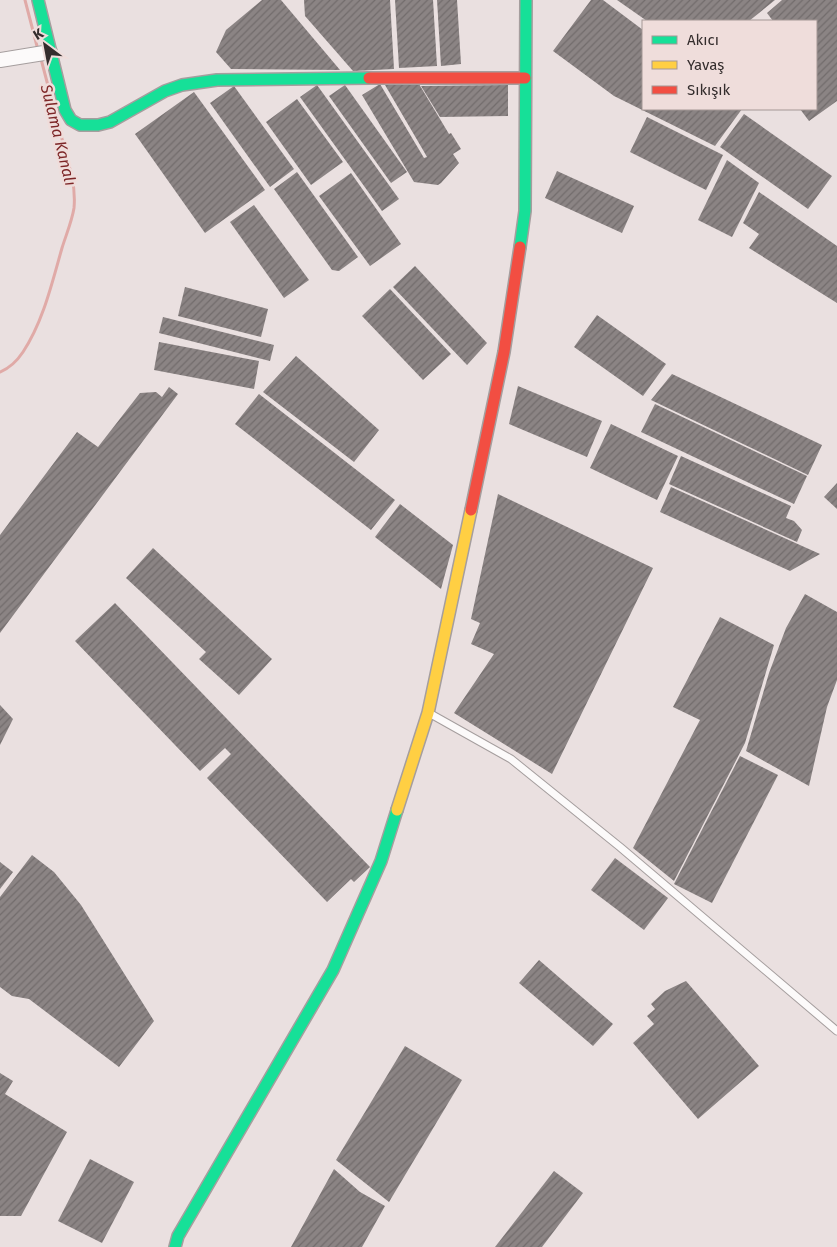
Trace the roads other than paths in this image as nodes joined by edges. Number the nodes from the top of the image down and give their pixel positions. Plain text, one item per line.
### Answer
1 (38, 0) edge
2 (526, 0) edge
3 (50, 52) junction
4 (0, 60) edge
5 (524, 78) junction
6 (428, 713) junction
7 (837, 1032) edge
8 (175, 1247) edge

1 - 3 street
2 - 5 street
3 - 4 street
3 - 5 street
5 - 6 street
6 - 7 lane
6 - 8 street

